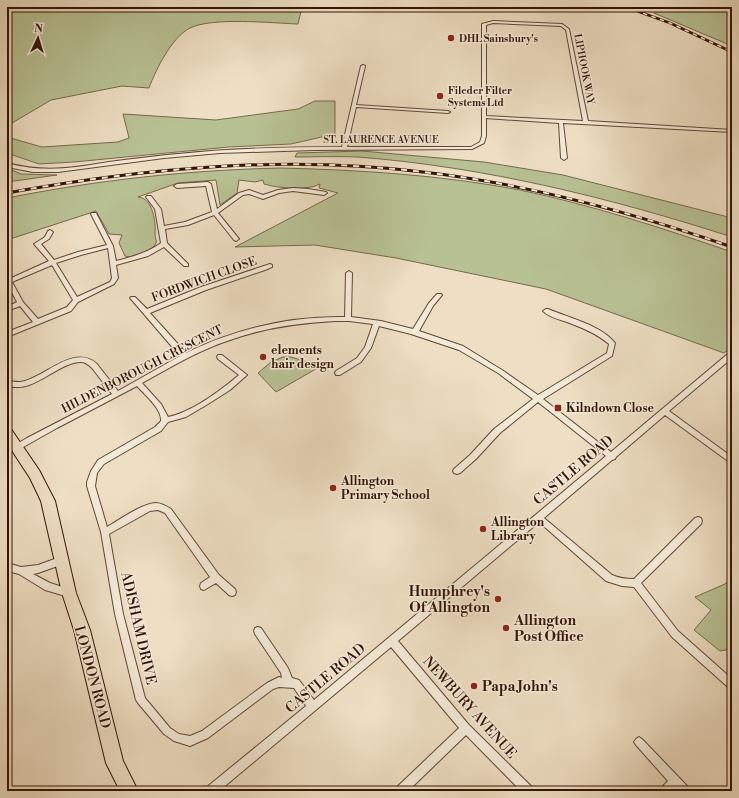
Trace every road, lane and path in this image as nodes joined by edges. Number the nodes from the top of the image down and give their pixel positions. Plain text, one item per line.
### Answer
1 (363, 66) dead end
2 (354, 106) junction
3 (448, 112) dead end
4 (485, 117) junction
5 (561, 122) junction
6 (586, 123) junction
7 (732, 131) edge
8 (344, 149) junction
9 (564, 158) dead end
10 (7, 165) edge
11 (176, 186) dead end
12 (324, 193) dead end
13 (149, 197) dead end
14 (215, 213) junction
15 (94, 214) dead end
16 (162, 228) junction
17 (50, 232) dead end
18 (236, 239) dead end
19 (164, 244) junction
20 (110, 246) junction
21 (53, 262) junction
22 (113, 264) junction
23 (186, 265) dead end
24 (270, 266) dead end
25 (349, 273) dead end
26 (8, 280) edge
27 (440, 295) dead end
28 (133, 298) dead end
29 (76, 300) junction
30 (21, 303) junction
31 (7, 309) edge
32 (546, 311) dead end
33 (146, 312) junction
34 (348, 319) junction
35 (37, 322) junction
36 (377, 323) junction
37 (415, 332) junction
38 (7, 335) edge
39 (732, 355) edge
40 (185, 357) junction
41 (220, 357) dead end
42 (338, 372) dead end
43 (7, 383) edge
44 (138, 383) junction
45 (116, 394) junction
46 (537, 399) junction
47 (664, 411) junction
48 (165, 420) junction
49 (7, 433) edge
50 (18, 447) junction
51 (612, 457) junction
52 (732, 461) edge
53 (457, 471) dead end
54 (538, 517) junction
55 (698, 521) dead end
56 (105, 532) junction
57 (63, 560) junction
58 (7, 567) edge
59 (21, 571) junction
60 (216, 578) junction
61 (636, 583) junction
62 (204, 586) dead end
63 (232, 592) dead end
64 (69, 593) junction
65 (258, 631) dead end
66 (392, 641) junction
67 (288, 681) junction
68 (732, 685) edge
69 (313, 707) junction
70 (466, 728) junction
71 (639, 742) dead end
72 (674, 781) junction
73 (129, 791) edge
74 (210, 791) edge
75 (401, 791) edge
76 (528, 791) edge
77 (666, 791) edge
78 (684, 791) edge

1 - 2 street
2 - 3 street
2 - 8 street
4 - 5 street
4 - 6 street, LIPHOOK WAY
4 - 8 street, ST. LAURENCE AVENUE
5 - 6 street
5 - 9 street
6 - 7 street
8 - 10 street, ST. LAURENCE AVENUE
11 - 14 street
12 - 14 street
13 - 16 street
14 - 16 street
14 - 18 street
15 - 20 street
16 - 19 street
17 - 21 street
19 - 22 street
19 - 23 street
20 - 21 street
20 - 22 street
21 - 26 street
21 - 29 street
22 - 29 street
24 - 33 street, FORDWICH CLOSE
25 - 34 street
26 - 30 street
27 - 37 street
28 - 33 street
29 - 35 street
30 - 31 street
30 - 35 street
32 - 46 street
33 - 40 street
34 - 36 street, HILDENBOROUGH CRESCENT
34 - 40 street, HILDENBOROUGH CRESCENT
35 - 38 street
36 - 37 street, HILDENBOROUGH CRESCENT
36 - 42 street
37 - 46 street, HILDENBOROUGH CRESCENT
39 - 47 street, CASTLE ROAD
40 - 44 street, HILDENBOROUGH CRESCENT
41 - 48 street, ADISHAM DRIVE
43 - 45 street
44 - 45 street, HILDENBOROUGH CRESCENT
44 - 48 street
45 - 50 street, HILDENBOROUGH CRESCENT
46 - 51 street, HILDENBOROUGH CRESCENT
46 - 53 street
47 - 51 street, CASTLE ROAD
47 - 52 street
48 - 56 street, ADISHAM DRIVE
49 - 50 main road
50 - 57 main road, LONDON ROAD
51 - 54 street, CASTLE ROAD
54 - 61 street
54 - 66 street, CASTLE ROAD
55 - 61 street
56 - 60 street
56 - 67 street, ADISHAM DRIVE
57 - 59 street
57 - 64 main road, LONDON ROAD
58 - 59 street
59 - 64 street
60 - 62 street
60 - 63 street
61 - 68 street
64 - 73 main road, LONDON ROAD
65 - 67 street
66 - 69 street, CASTLE ROAD
66 - 70 street, NEWBURY AVENUE
67 - 69 street
69 - 74 street, CASTLE ROAD
70 - 75 street
70 - 76 street, NEWBURY AVENUE
71 - 72 street
72 - 77 street
72 - 78 street

